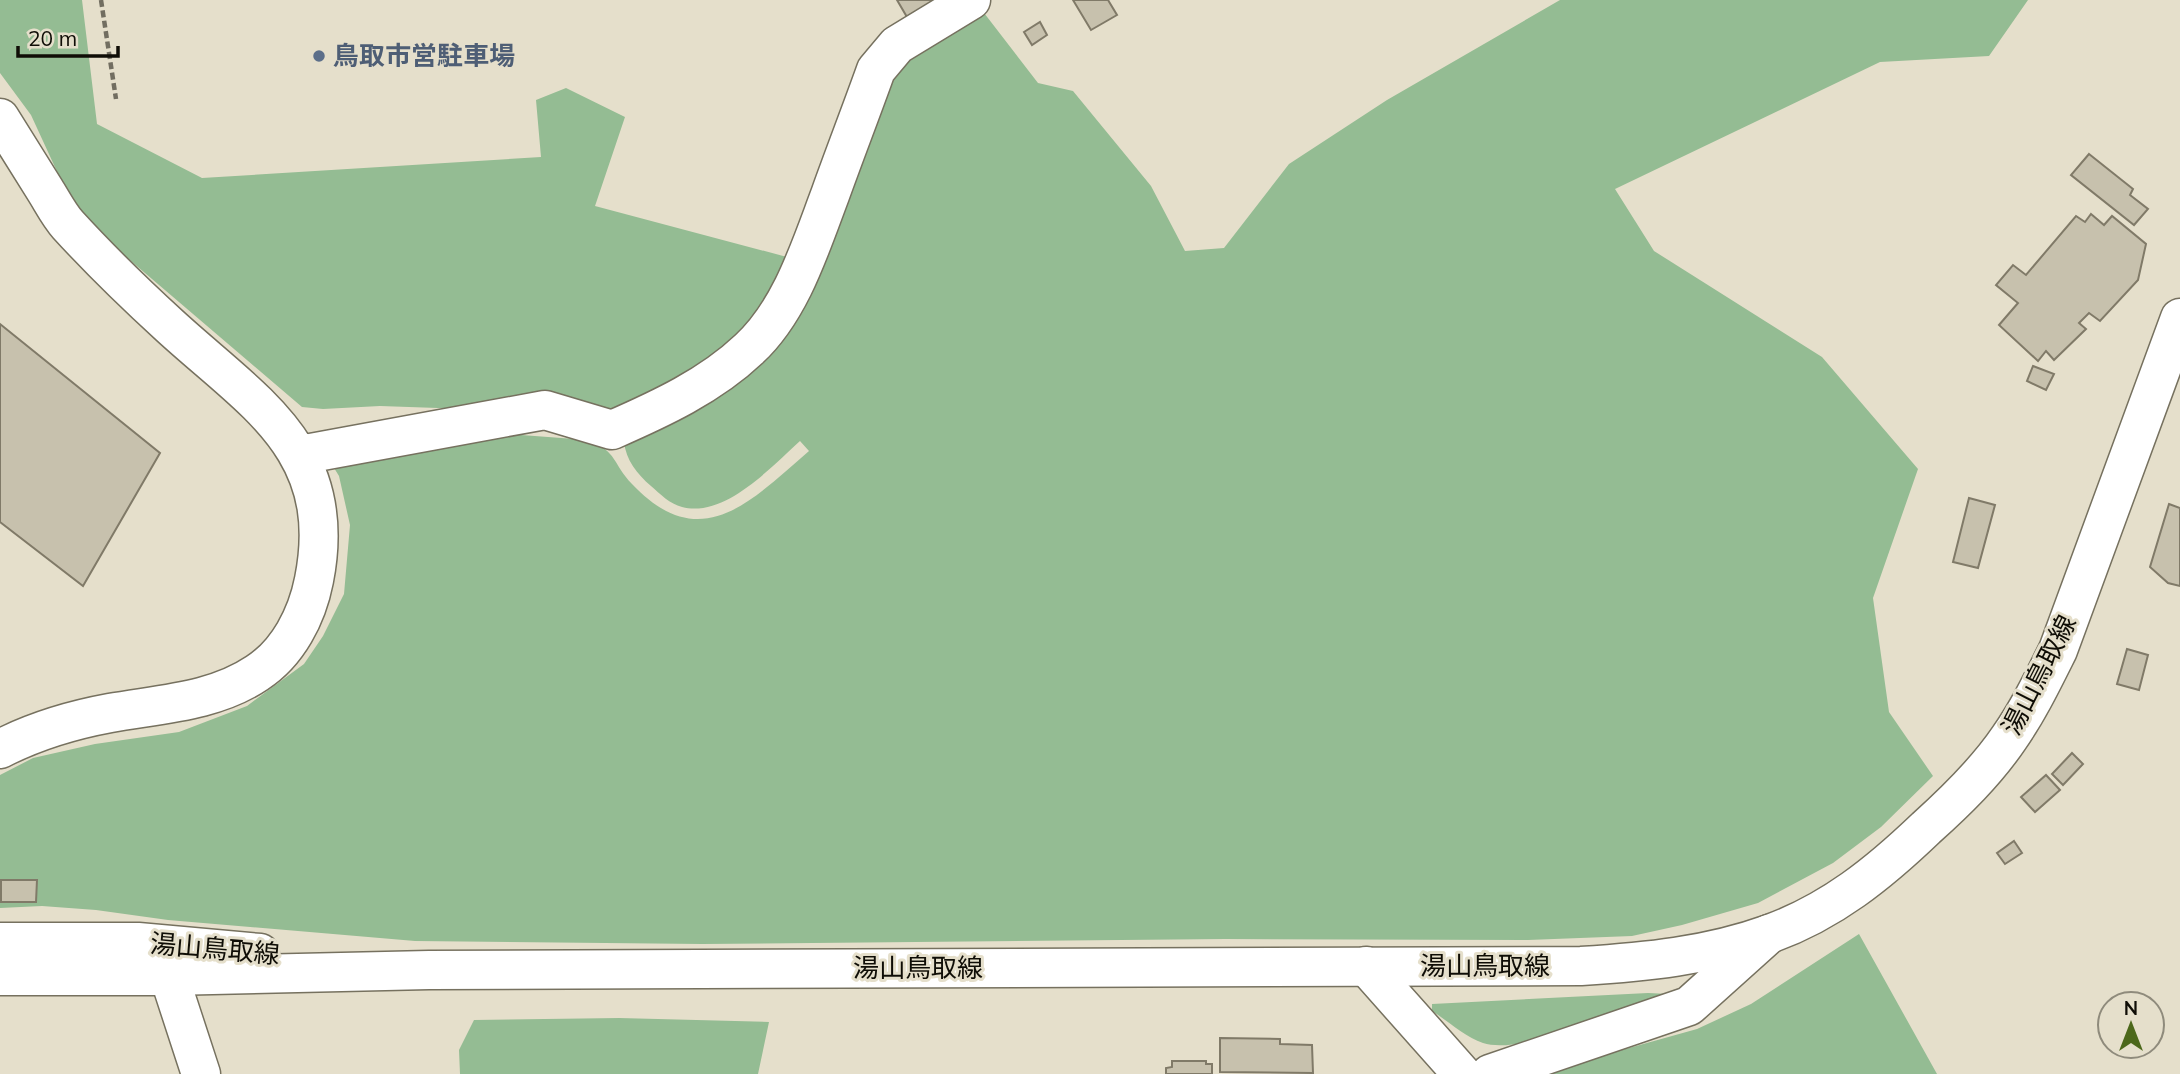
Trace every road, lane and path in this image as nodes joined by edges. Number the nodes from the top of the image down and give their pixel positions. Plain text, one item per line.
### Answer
1 (101, 0) edge
2 (971, 0) edge
3 (116, 99) dead end
4 (0, 118) edge
5 (2180, 318) edge
6 (300, 456) junction
7 (0, 749) edge
8 (1769, 934) junction
9 (0, 942) edge
10 (1366, 966) junction
11 (429, 970) junction
12 (0, 976) edge
13 (169, 976) junction
14 (201, 1074) edge
15 (1462, 1074) edge
16 (1490, 1074) edge

1 - 3 path
2 - 6 main road
4 - 6 main road
5 - 8 main road, 湯山鳥取線
6 - 7 main road
8 - 10 main road, 湯山鳥取線
8 - 16 main road
9 - 11 main road, 湯山鳥取線
10 - 11 main road, 湯山鳥取線
10 - 15 main road
11 - 13 main road, 湯山鳥取線
12 - 13 main road, 湯山鳥取線
13 - 14 main road

